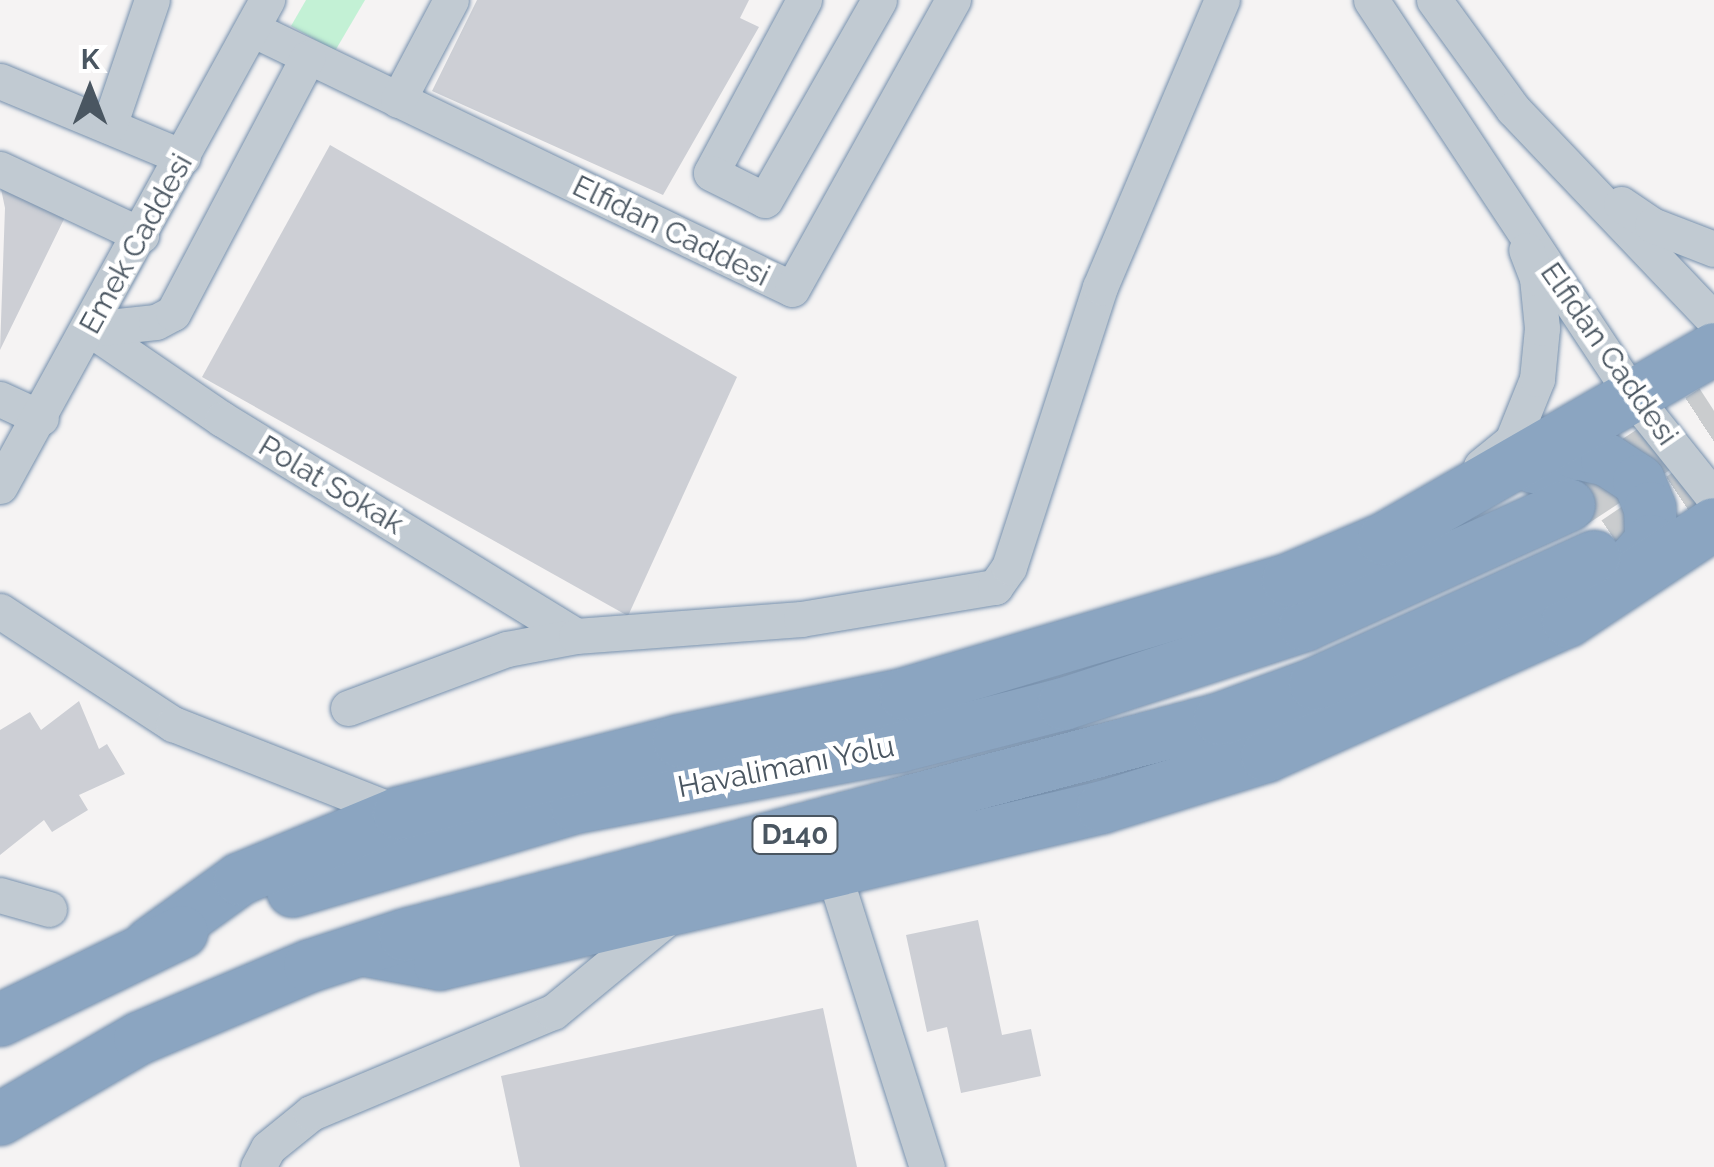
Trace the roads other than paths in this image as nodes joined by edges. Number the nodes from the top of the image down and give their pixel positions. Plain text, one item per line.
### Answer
1 (152, 0) edge
2 (451, 0) edge
3 (804, 0) edge
4 (879, 0) edge
5 (953, 0) edge
6 (1222, 0) edge
7 (1371, 0) edge
8 (1434, 0) edge
9 (259, 15) edge
10 (308, 57) junction
11 (0, 81) edge
12 (398, 100) junction
13 (109, 126) junction
14 (183, 157) junction
15 (0, 170) edge
16 (1575, 174) junction
17 (1509, 207) junction
18 (141, 235) junction
19 (1714, 249) edge
20 (1714, 320) edge
21 (90, 329) junction
22 (1714, 349) edge
23 (0, 399) edge
24 (1635, 399) junction
25 (42, 418) junction
26 (1488, 481) junction
27 (0, 486) edge
28 (1714, 498) edge
29 (1569, 505) tunnel mouth
30 (1714, 524) edge
31 (1384, 539) junction
32 (1594, 557) tunnel mouth
33 (0, 610) edge
34 (1568, 621) junction
35 (576, 636) junction
36 (348, 708) dead end
37 (399, 813) junction
38 (832, 868) junction
39 (0, 895) edge
40 (682, 906) junction
41 (49, 909) dead end
42 (150, 944) junction
43 (362, 950) junction
44 (0, 1020) edge
45 (0, 1118) edge
46 (258, 1167) edge
47 (928, 1167) edge

1 - 13 street
2 - 12 street
3 - 4 street
5 - 12 street, Elfidan Caddesi
6 - 35 street
7 - 17 street, Elfidan Caddesi
8 - 16 street
9 - 10 street, Elfidan Caddesi
9 - 14 street, Emek Caddesi
10 - 12 street, Elfidan Caddesi
10 - 21 street
11 - 13 street
13 - 14 street
14 - 18 street, Emek Caddesi
15 - 18 street
16 - 19 street
16 - 20 street
17 - 24 street, Elfidan Caddesi
17 - 31 street, Elfidan Caddesi
18 - 21 street, Emek Caddesi
21 - 25 street, Emek Caddesi
21 - 35 street, Polat Sokak
22 - 24 highway
23 - 25 street
24 - 26 highway
24 - 28 street, Elfidan Caddesi
25 - 27 street, Emek Caddesi
26 - 31 highway
26 - 34 highway
29 - 42 highway, Havalimanı Yolu / D140
30 - 34 highway
31 - 37 highway
32 - 43 highway, D140
33 - 37 street
34 - 38 highway
35 - 36 street
37 - 42 highway
38 - 40 highway
38 - 47 street
39 - 41 street
40 - 43 highway
40 - 46 street
42 - 44 highway, Havalimanı Yolu / D140
43 - 45 highway, D140

